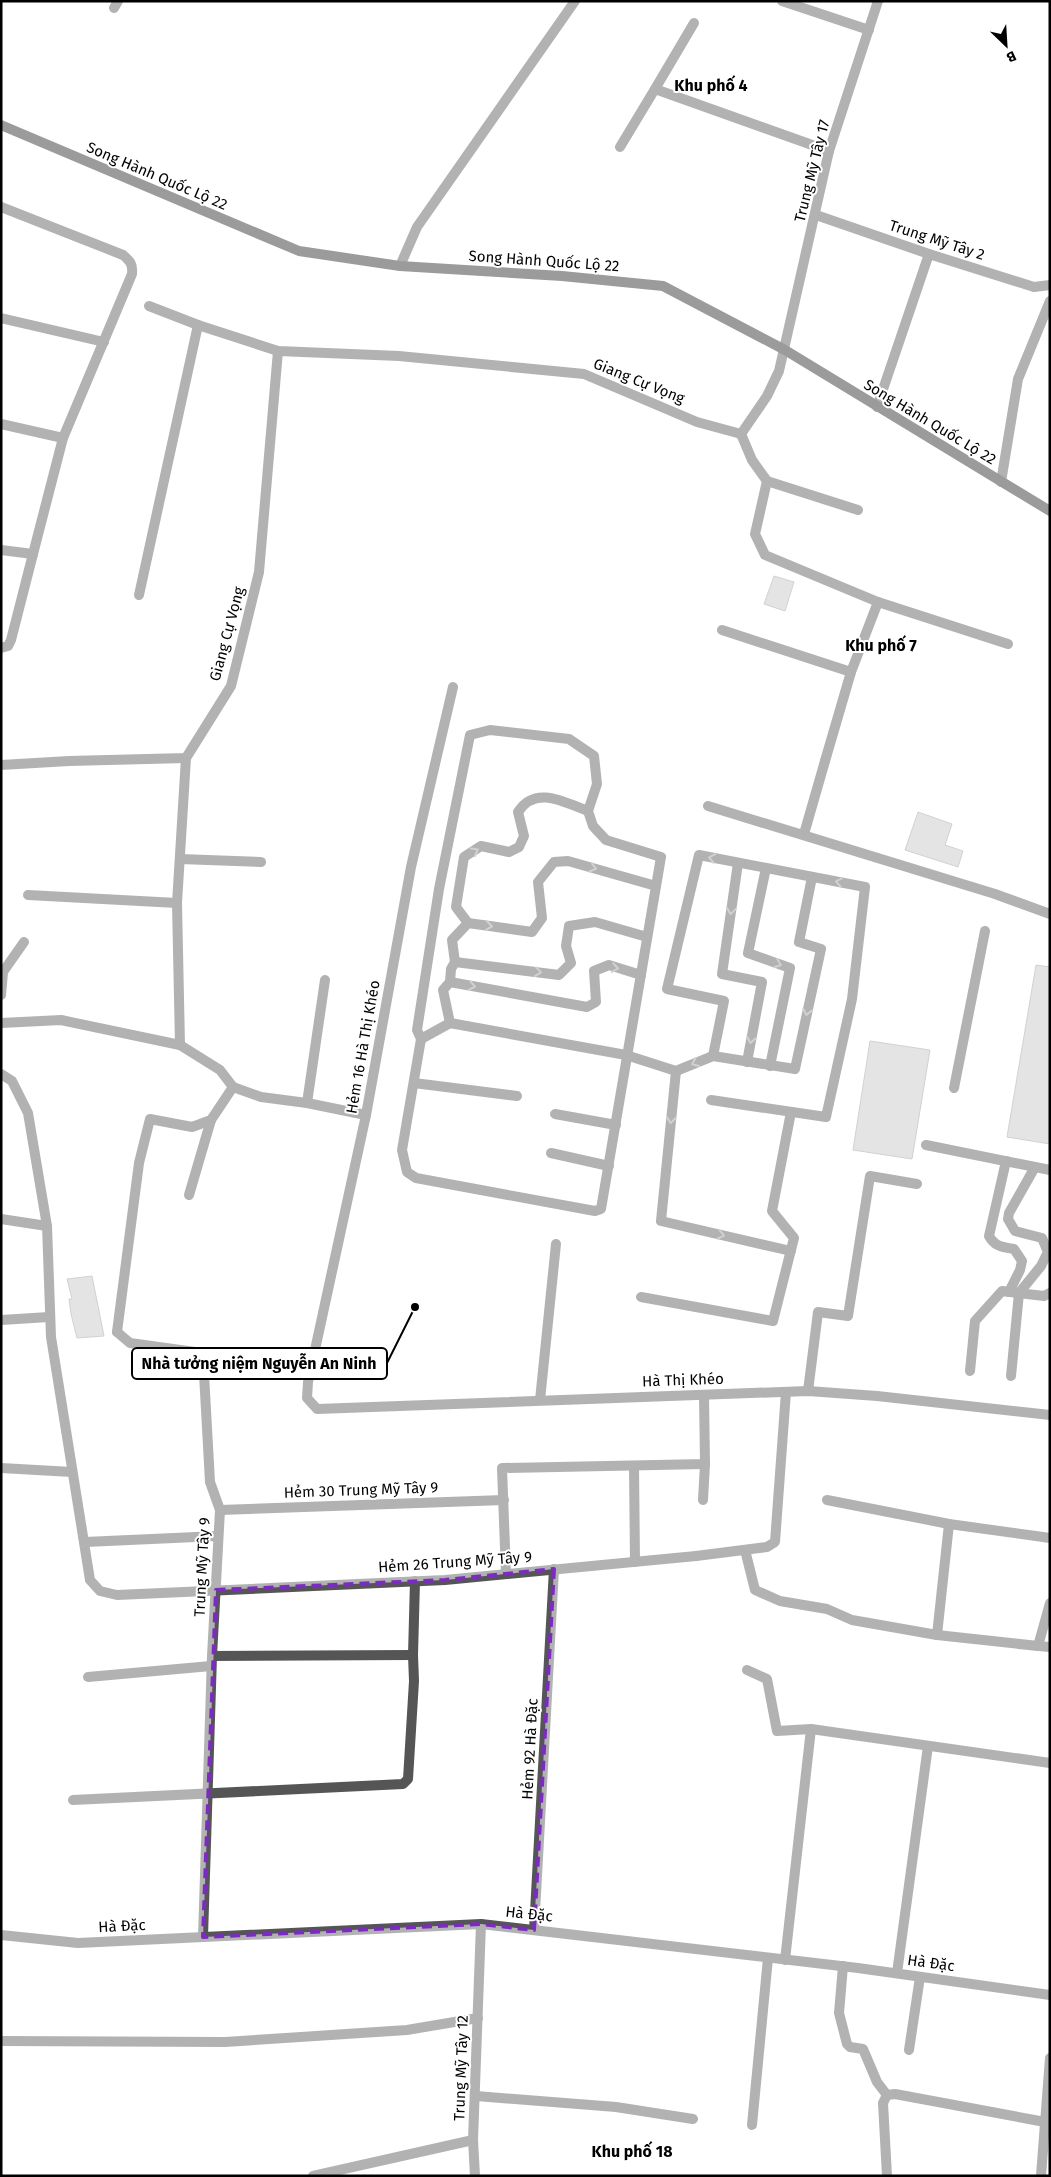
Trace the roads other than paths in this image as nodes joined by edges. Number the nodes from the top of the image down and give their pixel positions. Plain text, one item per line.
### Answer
1 (576, 1) edge
2 (782, 1) edge
3 (878, 1) edge
4 (694, 23) dead end
5 (869, 30) junction
6 (655, 89) junction
7 (1, 125) edge
8 (620, 147) dead end
9 (829, 151) junction
10 (1, 207) edge
11 (816, 215) junction
12 (929, 254) junction
13 (400, 266) junction
14 (1050, 285) edge
15 (1050, 301) edge
16 (150, 306) dead end
17 (1, 318) edge
18 (198, 326) junction
19 (104, 342) junction
20 (785, 350) junction
21 (278, 351) junction
22 (876, 407) junction
23 (1, 424) edge
24 (741, 434) junction
25 (63, 438) junction
26 (767, 481) junction
27 (1001, 482) junction
28 (858, 510) dead end
29 (1050, 511) edge
30 (1, 550) edge
31 (33, 554) junction
32 (139, 595) dead end
33 (878, 602) junction
34 (722, 630) dead end
35 (1008, 644) dead end
36 (1, 648) edge
37 (851, 672) junction
38 (453, 687) dead end
39 (186, 758) junction
40 (1, 765) edge
41 (708, 806) dead end
42 (588, 811) junction
43 (804, 834) junction
44 (180, 858) junction
45 (261, 862) dead end
46 (738, 863) junction
47 (766, 868) junction
48 (812, 877) junction
49 (656, 886) junction
50 (28, 895) dead end
51 (176, 903) junction
52 (1050, 914) edge
53 (468, 923) junction
54 (985, 931) dead end
55 (647, 937) junction
56 (24, 942) dead end
57 (455, 962) junction
58 (640, 975) junction
59 (326, 980) dead end
60 (450, 982) junction
61 (1, 995) edge
62 (1, 1023) edge
63 (450, 1023) junction
64 (421, 1039) junction
65 (180, 1045) junction
66 (626, 1055) junction
67 (713, 1056) junction
68 (748, 1062) junction
69 (770, 1066) junction
70 (676, 1071) junction
71 (1, 1074) edge
72 (414, 1083) junction
73 (233, 1087) junction
74 (954, 1088) dead end
75 (517, 1096) dead end
76 (711, 1100) dead end
77 (307, 1102) junction
78 (791, 1112) junction
79 (366, 1114) junction
80 (555, 1114) dead end
81 (211, 1120) junction
82 (616, 1125) junction
83 (926, 1145) dead end
84 (551, 1153) dead end
85 (1006, 1161) junction
86 (608, 1166) junction
87 (1036, 1167) junction
88 (1050, 1170) edge
89 (917, 1184) dead end
90 (189, 1195) dead end
91 (1, 1219) edge
92 (47, 1226) junction
93 (556, 1244) dead end
94 (791, 1251) junction
95 (1014, 1292) junction
96 (1050, 1293) edge
97 (641, 1297) dead end
98 (49, 1317) junction
99 (1, 1320) edge
100 (970, 1371) dead end
101 (1011, 1376) dead end
102 (808, 1391) junction
103 (786, 1392) junction
104 (704, 1395) junction
105 (540, 1400) junction
106 (317, 1409) joint
107 (1050, 1415) edge
108 (705, 1464) junction
109 (634, 1466) junction
110 (1, 1468) edge
111 (72, 1472) junction
112 (504, 1500) junction
113 (703, 1500) dead end
114 (827, 1500) dead end
115 (220, 1510) junction
116 (949, 1524) junction
117 (218, 1536) junction
118 (1050, 1538) edge
119 (85, 1542) junction
120 (745, 1550) junction
121 (635, 1562) junction
122 (554, 1569) junction
123 (506, 1574) junction
124 (415, 1581) junction
125 (216, 1590) junction
126 (1050, 1603) edge
127 (937, 1635) junction
128 (1038, 1646) junction
129 (1050, 1647) edge
130 (413, 1655) junction
131 (212, 1661) junction
132 (747, 1670) dead end
133 (88, 1677) dead end
134 (811, 1729) junction
135 (928, 1746) junction
136 (1050, 1764) edge
137 (208, 1792) junction
138 (73, 1800) dead end
139 (481, 1924) junction
140 (534, 1930) junction
141 (1, 1934) edge
142 (203, 1938) junction
143 (768, 1958) junction
144 (785, 1960) junction
145 (843, 1966) junction
146 (896, 1973) junction
147 (920, 1977) junction
148 (1050, 1995) edge
149 (478, 2018) junction
150 (1, 2041) edge
151 (910, 2050) dead end
152 (1050, 2058) edge
153 (887, 2095) junction
154 (476, 2096) junction
155 (693, 2119) dead end
156 (1046, 2122) junction
157 (752, 2125) dead end
158 (473, 2140) junction
159 (313, 2176) edge
160 (475, 2176) edge
161 (888, 2176) edge
162 (1041, 2176) edge

1 - 13 street
2 - 5 street
3 - 5 street, Trung Mỹ Tây 17
4 - 6 street
5 - 9 street, Trung Mỹ Tây 17
6 - 8 street
6 - 9 street
7 - 13 street, Song Hành Quốc Lộ 22
9 - 11 street, Trung Mỹ Tây 17
10 - 19 street
11 - 12 street, Trung Mỹ Tây 2
11 - 20 street, Trung Mỹ Tây 17
12 - 14 street, Trung Mỹ Tây 2
12 - 22 street
13 - 20 street, Song Hành Quốc Lộ 22
15 - 27 street
16 - 18 street, Giang Cự Vọng
17 - 19 street
18 - 21 street, Giang Cự Vọng
18 - 32 street
19 - 25 street
20 - 22 street, Song Hành Quốc Lộ 22
20 - 24 street
21 - 24 street, Giang Cự Vọng
21 - 39 street, Giang Cự Vọng
22 - 27 street, Song Hành Quốc Lộ 22
23 - 25 street
24 - 26 street
25 - 31 street
26 - 28 street
26 - 33 street
27 - 29 street, Song Hành Quốc Lộ 22
30 - 31 street
31 - 36 street
33 - 35 street
33 - 37 street
34 - 37 street
37 - 43 street
38 - 79 street, Hẻm 16 Hà Thị Khéo
39 - 40 street
39 - 44 street
41 - 43 street
42 - 49 street
53 -> 42 street
42 - 64 street
43 - 52 street
44 - 45 street
44 - 51 street
46 - 47 street
46 -> 67 street
46 -> 68 street
47 - 48 street
47 -> 69 street
48 -> 69 street
78 -> 48 street
53 -> 49 street
49 - 55 street
50 - 51 street
51 - 65 street
53 - 57 street
54 - 74 street
57 -> 55 street
55 - 58 street
56 - 61 street
57 - 60 street
60 -> 58 street
58 - 66 street
59 - 77 street
60 - 63 street
62 - 65 street
63 - 64 street
63 - 66 street
64 - 72 street
65 - 73 street
66 - 70 street
66 - 82 street
67 - 68 street
67 -> 70 street
68 - 69 street
70 -> 94 street
71 - 92 street, Hẻm 26 Trung Mỹ Tây 9
72 - 75 street
72 - 86 street
73 - 77 street
73 - 81 street
76 - 78 street
77 - 79 street
78 - 94 street
79 - 106 street, Hẻm 16 Hà Thị Khéo
80 - 82 street
81 - 90 street
81 - 115 street, Trung Mỹ Tây 9
82 - 86 street
83 - 85 street
84 - 86 street
85 - 87 street
85 - 95 street
87 - 88 street
87 - 95 street
89 - 102 street
91 - 92 street
92 - 98 street, Hẻm 26 Trung Mỹ Tây 9
93 - 105 street
94 - 97 street
95 - 96 street
95 - 100 street
95 - 101 street
98 - 99 street
98 - 111 street, Hẻm 26 Trung Mỹ Tây 9
102 - 103 street, Hà Thị Khéo
102 - 107 street, Hà Thị Khéo
103 - 104 street, Hà Thị Khéo
103 - 120 street, Hẻm 26 Trung Mỹ Tây 9
104 - 105 street, Hà Thị Khéo
104 - 108 street
105 - 106 street, Hà Thị Khéo
108 - 109 street
108 - 113 street
109 - 112 street
109 - 121 street
110 - 111 street
111 - 119 street, Hẻm 26 Trung Mỹ Tây 9
112 - 115 street, Hẻm 30 Trung Mỹ Tây 9
112 - 123 street
114 - 116 street
115 - 117 street, Trung Mỹ Tây 9
116 - 118 street
116 - 127 street
117 - 119 street
117 - 125 street, Trung Mỹ Tây 9
119 - 125 street, Hẻm 26 Trung Mỹ Tây 9
120 - 121 street, Hẻm 26 Trung Mỹ Tây 9
120 - 127 street
121 - 122 street, Hẻm 26 Trung Mỹ Tây 9
122 - 123 street, Hẻm 26 Trung Mỹ Tây 9
122 - 140 street, Hẻm 92 Hà Đặc
123 - 124 street, Hẻm 26 Trung Mỹ Tây 9
124 - 125 street, Hẻm 26 Trung Mỹ Tây 9
124 - 130 street
125 - 131 street, Trung Mỹ Tây 9
126 - 128 street
127 - 128 street
128 - 129 street
130 - 131 street
130 - 137 street
131 - 133 street
131 - 137 street, Trung Mỹ Tây 9
132 - 134 street
134 - 135 street
134 - 144 street
135 - 136 street
135 - 146 street
137 - 138 street
137 - 142 street, Trung Mỹ Tây 9
139 - 140 street, Hà Đặc
139 - 142 street, Hà Đặc
139 - 149 street, Trung Mỹ Tây 12
140 - 143 street, Hà Đặc
141 - 142 street, Hà Đặc
143 - 144 street, Hà Đặc
143 - 157 street
144 - 145 street, Hà Đặc
145 - 146 street, Hà Đặc
145 - 153 street
146 - 147 street, Hà Đặc
147 - 148 street, Hà Đặc
147 - 151 street
149 - 150 street
149 - 154 street, Trung Mỹ Tây 12
152 - 156 street
153 - 156 street
153 - 161 street
154 - 155 street
154 - 158 street, Trung Mỹ Tây 12
156 - 162 street
158 - 159 street, Trung Mỹ Tây 12
158 - 160 street

